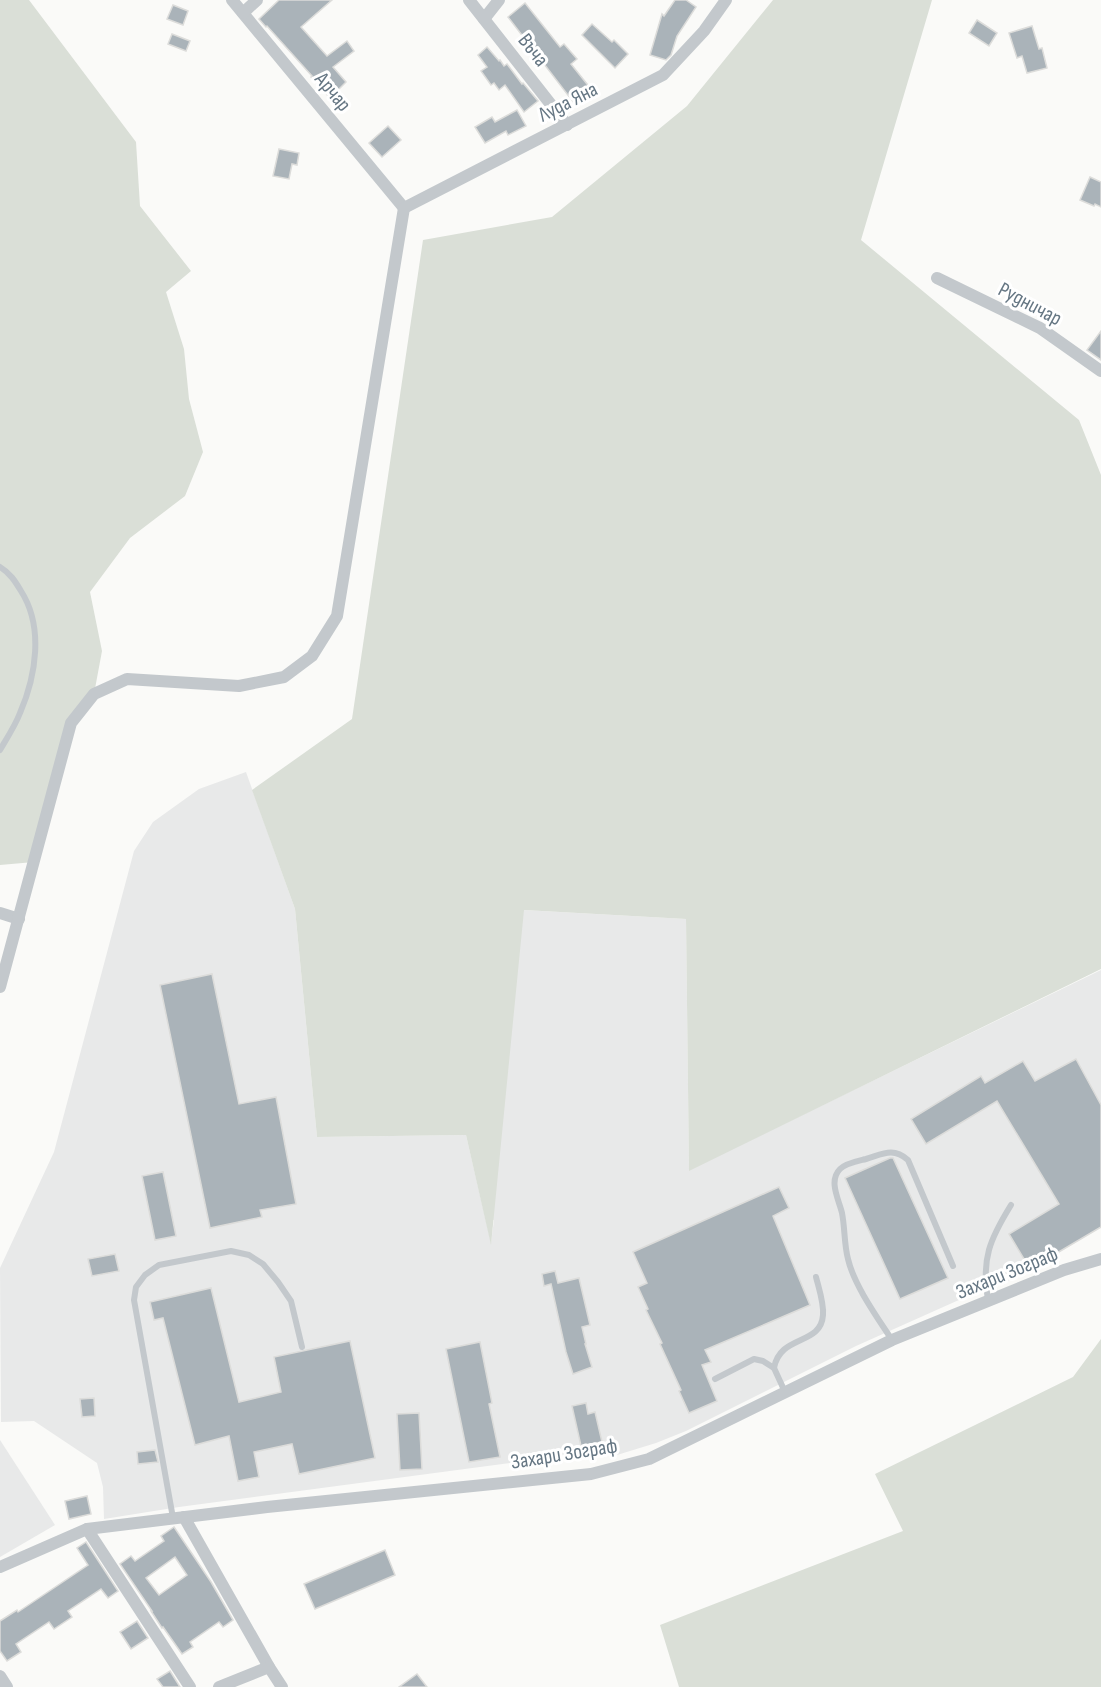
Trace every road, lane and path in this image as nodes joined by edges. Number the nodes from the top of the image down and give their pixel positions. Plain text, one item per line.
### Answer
1 (231, 0) edge
2 (257, 0) edge
3 (469, 0) edge
4 (499, 0) edge
5 (726, 0) edge
6 (243, 13) junction
7 (484, 19) junction
8 (567, 124) junction
9 (404, 208) junction
10 (937, 278) dead end
11 (1101, 370) edge
12 (0, 567) edge
13 (0, 750) edge
14 (0, 913) edge
15 (18, 919) junction
16 (0, 987) edge
17 (1011, 1205) dead end
18 (1101, 1258) edge
19 (952, 1266) dead end
20 (816, 1277) dead end
21 (988, 1301) junction
22 (892, 1340) junction
23 (302, 1347) dead end
24 (774, 1368) junction
25 (715, 1379) dead end
26 (785, 1392) junction
27 (178, 1518) junction
28 (87, 1529) junction
29 (0, 1568) edge
30 (269, 1667) junction
31 (0, 1677) edge
32 (7, 1687) edge
33 (190, 1687) edge
34 (219, 1687) edge
35 (282, 1687) edge

1 - 6 street, Арчар
2 - 6 street
3 - 7 street, Въча
4 - 7 street
5 - 8 street, Луда Яна
6 - 9 street, Арчар
7 - 8 street, Въча
8 - 9 street, Луда Яна
9 - 15 street
10 - 11 street, Рудничар
12 - 13 lane
14 - 15 street
15 - 16 street
17 - 21 lane
18 - 21 street, Захари Зограф
19 - 22 lane
20 - 24 lane
21 - 22 street, Захари Зограф
22 - 26 street, Захари Зограф
23 - 27 lane
24 - 25 lane
24 - 26 lane
26 - 27 street, Захари Зограф
27 - 28 street, Захари Зограф
27 - 30 street
28 - 29 street, Захари Зограф
28 - 33 street
30 - 34 street
30 - 35 street
31 - 32 street

